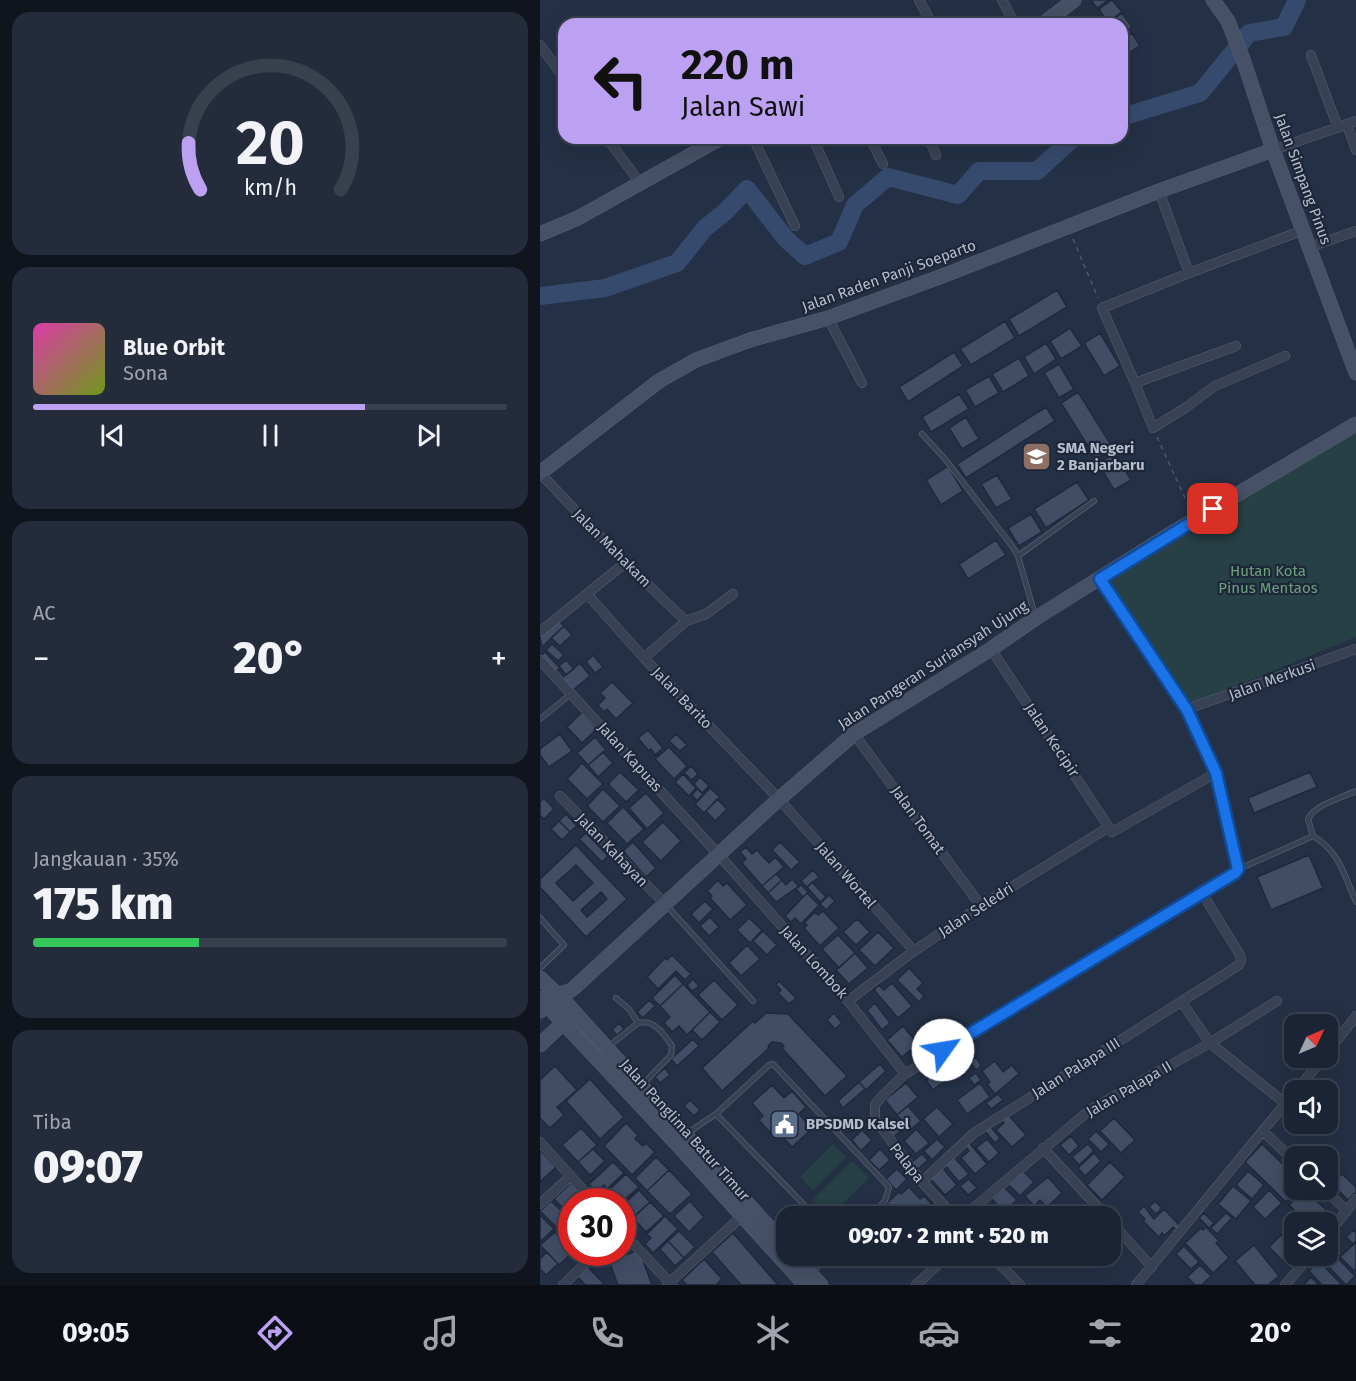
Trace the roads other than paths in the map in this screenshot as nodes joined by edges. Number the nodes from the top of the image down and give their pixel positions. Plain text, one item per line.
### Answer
1 (919, 0) edge
2 (1002, 0) edge
3 (1074, 0) edge
4 (1213, 0) edge
5 (929, 18) edge
6 (1012, 18) edge
7 (1051, 18) edge
8 (542, 51) edge
9 (1311, 55) dead end
10 (558, 71) edge
11 (1347, 125) edge
12 (612, 144) edge
13 (709, 144) edge
14 (756, 144) edge
15 (816, 144) edge
16 (873, 144) edge
17 (931, 144) edge
18 (1273, 150) junction
19 (1356, 150) edge
20 (936, 155) dead end
21 (883, 164) dead end
22 (640, 183) junction
23 (1159, 191) junction
24 (839, 196) dead end
25 (795, 226) dead end
26 (1304, 230) junction
27 (1356, 231) edge
28 (540, 234) edge
29 (1310, 247) junction
30 (1189, 273) junction
31 (828, 318) junction
32 (1236, 346) dead end
33 (1285, 356) dead end
34 (1356, 373) edge
35 (862, 383) dead end
36 (1135, 383) junction
37 (1356, 424) edge
38 (922, 434) dead end
39 (540, 473) edge
40 (1094, 501) dead end
41 (1017, 556) junction
42 (625, 562) junction
43 (1100, 579) junction
44 (588, 594) junction
45 (733, 594) dead end
46 (1036, 618) junction
47 (540, 619) edge
48 (686, 621) junction
49 (544, 629) edge
50 (991, 649) junction
51 (1356, 649) edge
52 (644, 658) junction
53 (540, 660) edge
54 (571, 694) junction
55 (1187, 710) junction
56 (540, 718) edge
57 (854, 734) junction
58 (1216, 773) junction
59 (1356, 791) edge
60 (560, 796) dead end
61 (779, 799) junction
62 (1111, 830) junction
63 (1313, 836) junction
64 (719, 855) junction
65 (1238, 869) junction
66 (1202, 893) junction
67 (1356, 902) edge
68 (665, 904) junction
69 (981, 906) junction
70 (540, 918) edge
71 (914, 951) junction
72 (540, 968) edge
73 (540, 978) edge
74 (616, 998) dead end
75 (553, 1000) edge
76 (1277, 1000) dead end
77 (753, 1001) dead end
78 (848, 1001) junction
79 (1181, 1001) junction
80 (1356, 1016) edge
81 (563, 1023) junction
82 (638, 1023) junction
83 (1338, 1039) edge
84 (1210, 1043) junction
85 (540, 1045) edge
86 (606, 1048) junction
87 (1315, 1068) edge
88 (904, 1074) junction
89 (1306, 1080) edge
90 (640, 1086) junction
91 (1284, 1102) edge
92 (1284, 1106) edge
93 (651, 1107) junction
94 (716, 1114) junction
95 (1263, 1131) junction
96 (681, 1139) junction
97 (540, 1142) edge
98 (1043, 1148) junction
99 (1284, 1151) edge
100 (571, 1176) junction
101 (921, 1182) junction
102 (582, 1188) edge
103 (1356, 1199) edge
104 (1336, 1200) edge
105 (540, 1204) edge
106 (805, 1206) edge
107 (880, 1206) edge
108 (944, 1206) edge
109 (975, 1206) edge
110 (1097, 1206) edge
111 (1347, 1210) junction
112 (742, 1216) junction
113 (1338, 1221) edge
114 (1121, 1233) edge
115 (770, 1238) junction
116 (776, 1241) edge
117 (636, 1247) edge
118 (583, 1266) edge
119 (818, 1266) edge
120 (936, 1266) edge
121 (1002, 1266) edge
122 (1301, 1266) edge
123 (1152, 1267) junction
124 (805, 1276) edge
125 (669, 1284) edge
126 (563, 1285) edge
127 (821, 1285) edge
128 (916, 1285) edge
129 (1020, 1285) edge
130 (1136, 1285) edge
131 (1285, 1285) edge

1 - 5 street
2 - 6 street
3 - 7 main road
4 - 18 main road, Jalan Simpang Pinus
8 - 10 street
9 - 11 street
11 - 18 street
11 - 19 street
12 - 22 street
13 - 22 main road
14 - 25 street
15 - 24 street
16 - 21 street
17 - 20 street
18 - 23 main road, Jalan Raden Panji Soeparto
18 - 26 main road, Jalan Simpang Pinus
22 - 28 main road
23 - 30 street
23 - 31 main road, Jalan Raden Panji Soeparto
26 - 29 main road, Jalan Simpang Pinus
26 - 30 street
27 - 29 street
29 - 34 main road, Jalan Simpang Pinus
30 - 36 street
31 - 35 street
31 - 39 main road, Jalan Raden Panji Soeparto
32 - 36 street
33 - 36 street
37 - 43 main road, Jalan Pangeran Suriansyah Ujung
38 - 41 lane
39 - 42 street, Jalan Mahakam
40 - 41 lane
41 - 46 lane
42 - 44 street
42 - 48 street, Jalan Mahakam
43 - 46 main road, Jalan Pangeran Suriansyah Ujung
43 - 55 street
44 - 49 street
44 - 52 street, Jalan Barito
45 - 48 street
46 - 50 main road, Jalan Pangeran Suriansyah Ujung
47 - 49 street
48 - 52 street
50 - 57 main road, Jalan Pangeran Suriansyah Ujung
50 - 62 street, Jalan Kecipir
51 - 55 street, Jalan Merkusi
52 - 61 street, Jalan Barito
53 - 54 street, Jalan Kapuas
54 - 56 lane
54 - 64 street, Jalan Kapuas
55 - 58 street
57 - 61 main road, Jalan Pangeran Suriansyah Ujung
57 - 69 street, Jalan Tomat
58 - 62 street, Jalan Seledri
58 - 65 street
59 - 63 lane
60 - 68 street, Jalan Kahayan
61 - 64 main road, Jalan Pangeran Suriansyah Ujung
61 - 71 street, Jalan Wortel
62 - 69 street, Jalan Seledri
63 - 65 lane
63 - 67 lane
64 - 68 main road, Jalan Pangeran Suriansyah Ujung
64 - 78 street, Jalan Lombok
65 - 66 street, Palapa
66 - 79 street, Jalan Palapa III
66 - 88 street, Palapa
68 - 75 main road, Jalan Pangeran Suriansyah Ujung
68 - 77 lane
69 - 71 street, Jalan Seledri
70 - 72 lane
71 - 78 street, Jalan Seledri
73 - 75 main road, Jalan Panglima Batur Timur
74 - 82 lane
75 - 81 main road
75 - 81 main road, Jalan Panglima Batur Timur
75 - 86 main road, Jalan Panglima Batur Timur
76 - 84 street, Jalan Palapa II
78 - 88 street, Jalan Lombok
79 - 84 street
79 - 101 street, Jalan Palapa III
80 - 83 street
81 - 85 main road
81 - 93 main road, Jalan Panglima Batur Timur
82 - 86 lane
82 - 90 lane
84 - 91 street
84 - 98 street, Jalan Palapa II
86 - 90 main road, Jalan Panglima Batur Timur
87 - 89 street
88 - 101 street, Palapa
90 - 93 main road, Jalan Panglima Batur Timur
92 - 95 street
93 - 96 main road, Jalan Panglima Batur Timur
94 - 96 lane
94 - 106 lane
94 - 107 lane
95 - 99 street
95 - 123 street
96 - 112 main road, Jalan Panglima Batur Timur
96 - 115 main road, Jalan Panglima Batur Timur
97 - 100 street
98 - 109 street, Jalan Palapa II
98 - 110 street
100 - 102 street
100 - 105 street
101 - 108 street, Palapa
103 - 111 street
104 - 111 street
111 - 113 street
112 - 115 main road, Jalan Panglima Batur Timur
112 - 125 street
114 - 123 street
115 - 116 main road, Jalan Panglima Batur Timur
115 - 124 main road, Jalan Panglima Batur Timur
117 - 125 street
118 - 126 street
119 - 124 lane
120 - 128 street
121 - 129 street
122 - 131 street
123 - 130 street
124 - 127 main road, Jalan Panglima Batur Timur

